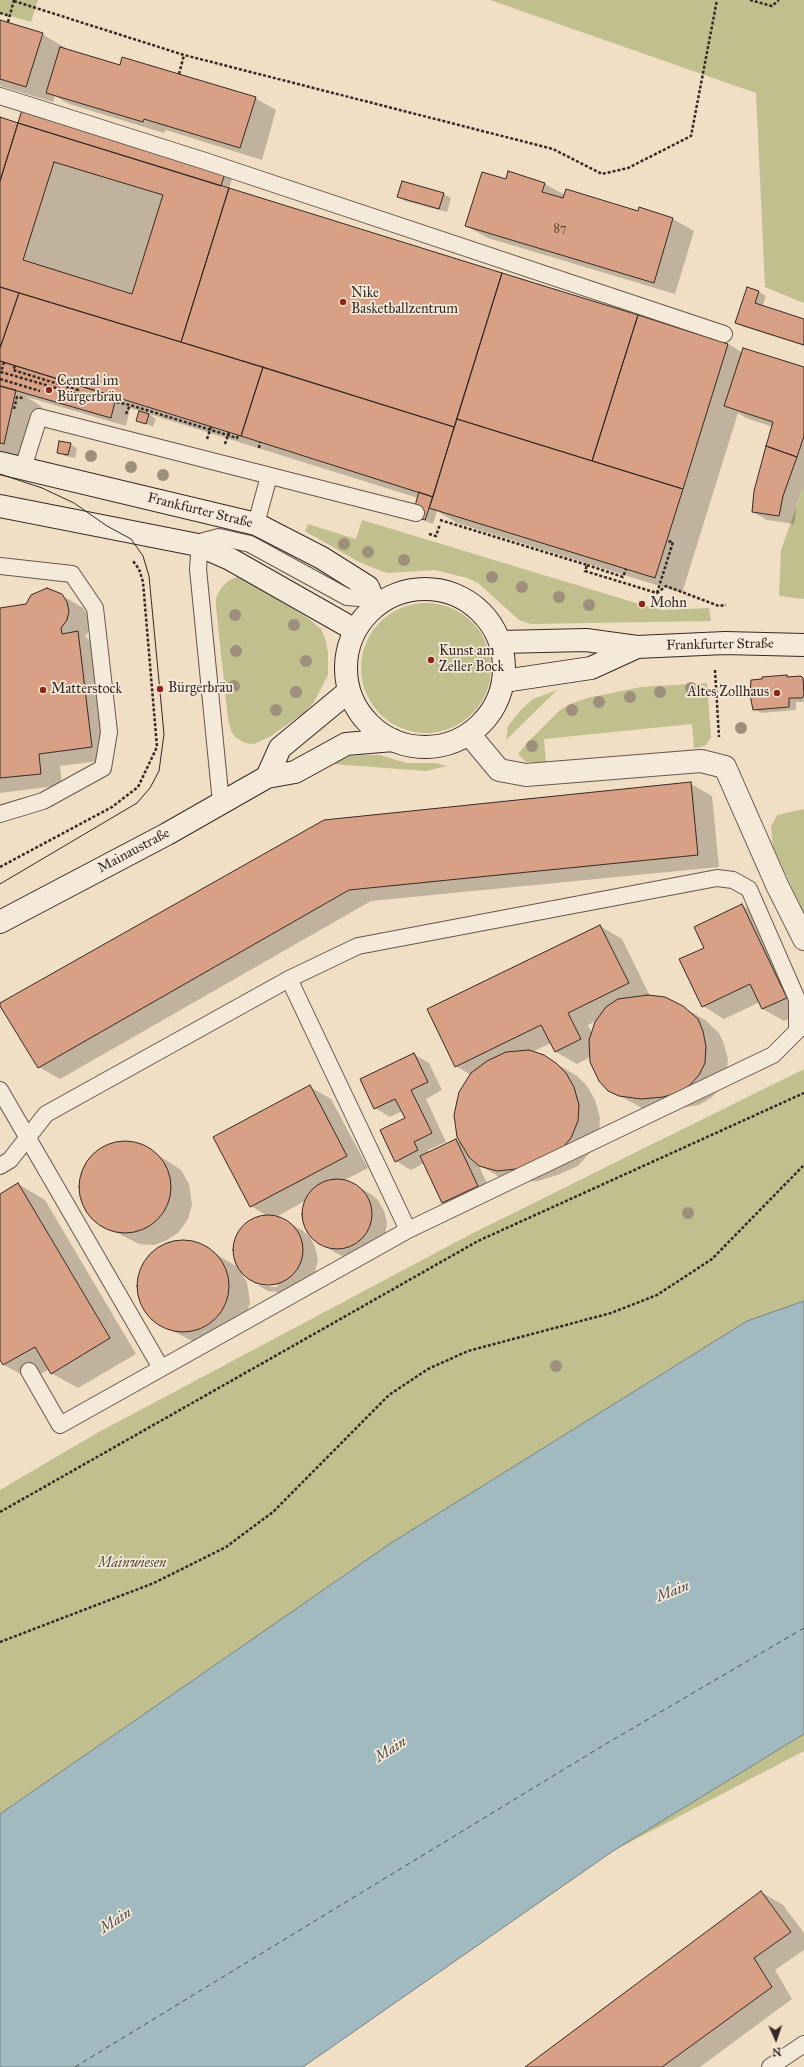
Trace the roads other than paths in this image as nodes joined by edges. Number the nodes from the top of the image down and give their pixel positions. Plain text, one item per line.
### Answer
1 (0, 96) edge
2 (724, 334) dead end
3 (0, 463) edge
4 (23, 468) junction
5 (268, 476) junction
6 (0, 506) edge
7 (416, 513) dead end
8 (256, 524) junction
9 (198, 545) junction
10 (0, 566) edge
11 (375, 602) junction
12 (355, 630) junction
13 (501, 642) junction
14 (804, 645) edge
15 (637, 647) junction
16 (504, 681) junction
17 (349, 691) junction
18 (469, 734) junction
19 (393, 740) junction
20 (267, 777) junction
21 (221, 803) junction
22 (0, 814) edge
23 (2, 916) edge
24 (804, 939) edge
25 (289, 979) junction
26 (0, 1090) edge
27 (28, 1140) junction
28 (0, 1166) edge
29 (408, 1230) junction
30 (161, 1368) junction
31 (29, 1371) dead end
32 (804, 2044) edge
33 (770, 2067) edge

1 - 2 lane
3 - 4 main road, Frankfurter Straße
4 - 5 lane
4 - 8 main road, Frankfurter Straße
5 - 7 lane
5 - 8 lane
6 - 9 main road
8 - 11 main road, Frankfurter Straße
9 - 11 lane
9 - 12 main road
9 - 21 lane
10 - 22 lane
11 - 12 main road
11 - 13 main road
12 - 17 main road
13 - 15 main road, Frankfurter Straße
13 - 16 main road
14 - 15 main road, Frankfurter Straße
15 - 16 main road, Frankfurter Straße
16 - 18 main road
17 - 19 main road
17 - 20 main road
18 - 19 main road
18 - 24 main road
19 - 20 main road, Mainaustraße
20 - 21 main road, Mainaustraße
21 - 23 main road, Mainaustraße
25 - 27 lane
25 - 29 lane
25 - 29 lane
26 - 27 lane
27 - 28 lane
27 - 30 lane
29 - 30 lane
30 - 31 lane
32 - 33 lane

